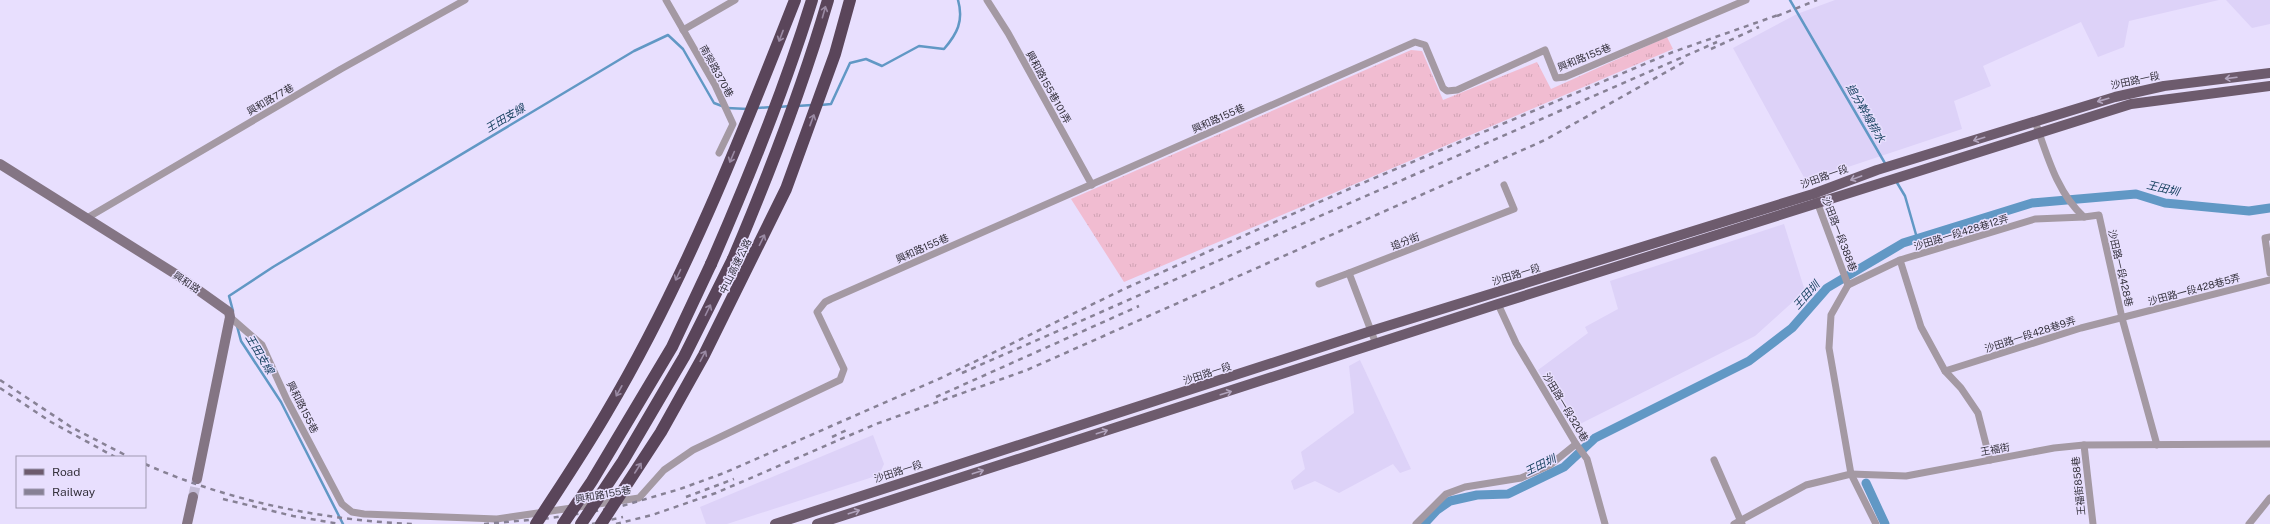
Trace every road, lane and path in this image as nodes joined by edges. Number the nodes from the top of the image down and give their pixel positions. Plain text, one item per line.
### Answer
1 (465, 0) edge
2 (666, 0) edge
3 (735, 0) edge
4 (796, 0) edge
5 (812, 0) edge
6 (828, 0) edge
7 (850, 0) edge
8 (1746, 0) edge
9 (990, 1) edge
10 (683, 30) junction
11 (2270, 72) edge
12 (2270, 86) edge
13 (2035, 121) junction
14 (2039, 133) junction
15 (719, 153) dead end
16 (0, 164) edge
17 (1092, 184) junction
18 (1504, 185) dead end
19 (1814, 194) junction
20 (1817, 204) junction
21 (2084, 217) junction
22 (87, 218) junction
23 (2270, 237) edge
24 (1650, 246) junction
25 (1654, 256) junction
26 (1900, 260) junction
27 (1349, 273) junction
28 (2270, 273) edge
29 (2270, 280) edge
30 (1319, 284) dead end
31 (1848, 285) junction
32 (1498, 304) junction
33 (230, 317) junction
34 (2122, 318) junction
35 (1371, 331) junction
36 (1376, 344) junction
37 (1945, 372) junction
38 (1576, 444) junction
39 (2157, 444) junction
40 (2270, 444) edge
41 (2084, 445) junction
42 (1714, 460) dead end
43 (1990, 460) junction
44 (1851, 474) junction
45 (197, 479) tunnel mouth
46 (193, 497) tunnel mouth
47 (2270, 498) edge
48 (1739, 523) edge
49 (187, 524) edge
50 (536, 524) edge
51 (563, 524) edge
52 (581, 524) edge
53 (601, 524) edge
54 (775, 524) edge
55 (817, 524) edge
56 (1416, 524) edge
57 (1605, 524) edge
58 (1876, 524) edge
59 (2093, 524) edge
60 (2249, 524) edge

1 - 22 street, 興和路77巷
2 - 10 street, 南榮路370巷
3 - 10 street
4 -> 50 highway, bridge
5 - 51 highway, bridge
52 -> 6 highway, 中山高速公路, bridge
53 -> 7 highway, 中山高速公路, bridge
8 - 17 street, 興和路155巷
9 - 17 street, 興和路155巷101弄
10 - 15 street, 南榮路370巷
11 -> 13 main road, 沙田路一段
12 - 14 main road
13 - 14 street
13 -> 19 main road, 沙田路一段
14 - 20 main road
14 - 21 street
16 - 22 street, 興和路
17 - 33 street, 興和路155巷
18 - 27 street, 追分街
19 - 20 street, 沙田路一段388巷
19 - 24 main road, 沙田路一段
20 - 25 main road
20 - 31 street, 沙田路一段388巷
21 - 26 street, 沙田路一段428巷12弄
21 - 34 street, 沙田路一段428巷
22 - 33 street, 興和路
23 - 28 street
24 - 25 main road
24 - 35 main road, 沙田路一段
25 - 32 main road
26 - 31 street, 沙田路一段428巷12弄
26 - 37 street
27 - 30 street
27 - 35 street
29 - 34 street, 沙田路一段428巷5弄
31 - 44 street, 沙田路一段388巷
32 - 36 main road
32 - 38 street, 沙田路一段320巷
33 - 45 street
34 - 37 street, 沙田路一段428巷9弄
34 - 39 street, 沙田路一段428巷
35 - 36 street
35 - 54 main road, 沙田路一段
55 -> 36 main road
37 - 43 street
38 - 56 street
38 - 57 street, 沙田路一段320巷
39 - 40 street, 王福街
39 - 41 street, 王福街
41 - 43 street, 王福街
41 - 59 street, 王福街858巷
42 - 48 street
43 - 44 street, 王福街
44 - 48 street, 王福街
44 - 58 street
46 - 49 street
47 - 60 street

